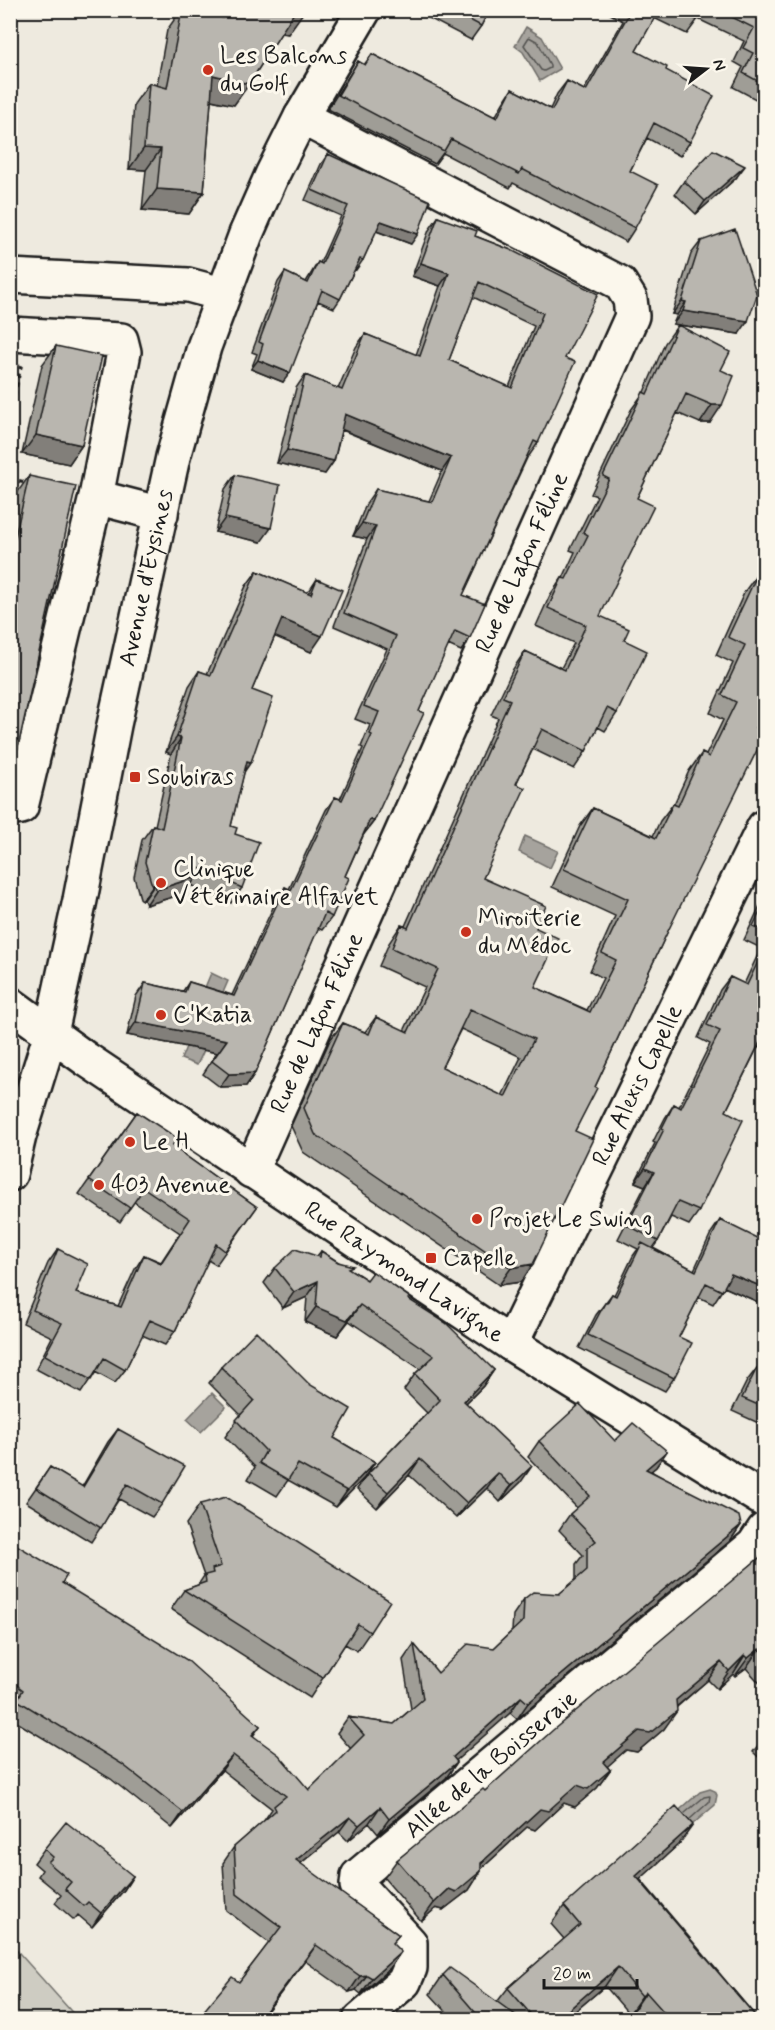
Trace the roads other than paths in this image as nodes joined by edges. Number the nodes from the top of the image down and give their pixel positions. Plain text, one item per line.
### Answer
1 (364, 10) edge
2 (301, 117) junction
3 (10, 276) edge
4 (222, 294) junction
5 (18, 335) edge
6 (96, 497) junction
7 (161, 514) junction
8 (10, 809) edge
9 (765, 826) edge
10 (10, 1004) edge
11 (51, 1033) junction
12 (15, 1138) edge
13 (251, 1171) junction
14 (10, 1174) edge
15 (511, 1344) junction
16 (765, 1500) edge
17 (765, 1530) edge
18 (360, 2019) edge

1 - 2 street, Avenue d'Eysines
2 - 4 street, Avenue d'Eysines
2 - 13 street, Rue de Lafon Féline
3 - 4 street
4 - 7 street, Avenue d'Eysines
5 - 6 street
6 - 7 street
6 - 8 street
7 - 11 street, Avenue d'Eysines
9 - 15 street, Rue Alexis Capelle
10 - 11 street, Rue Raymond Lavigne
11 - 12 street, Avenue d'Eysines
11 - 13 street, Rue Raymond Lavigne
12 - 14 street, Avenue d'Eysines
13 - 15 street, Rue Raymond Lavigne
15 - 16 street, Rue Raymond Lavigne
17 - 18 street, Allée de la Boisseraie

